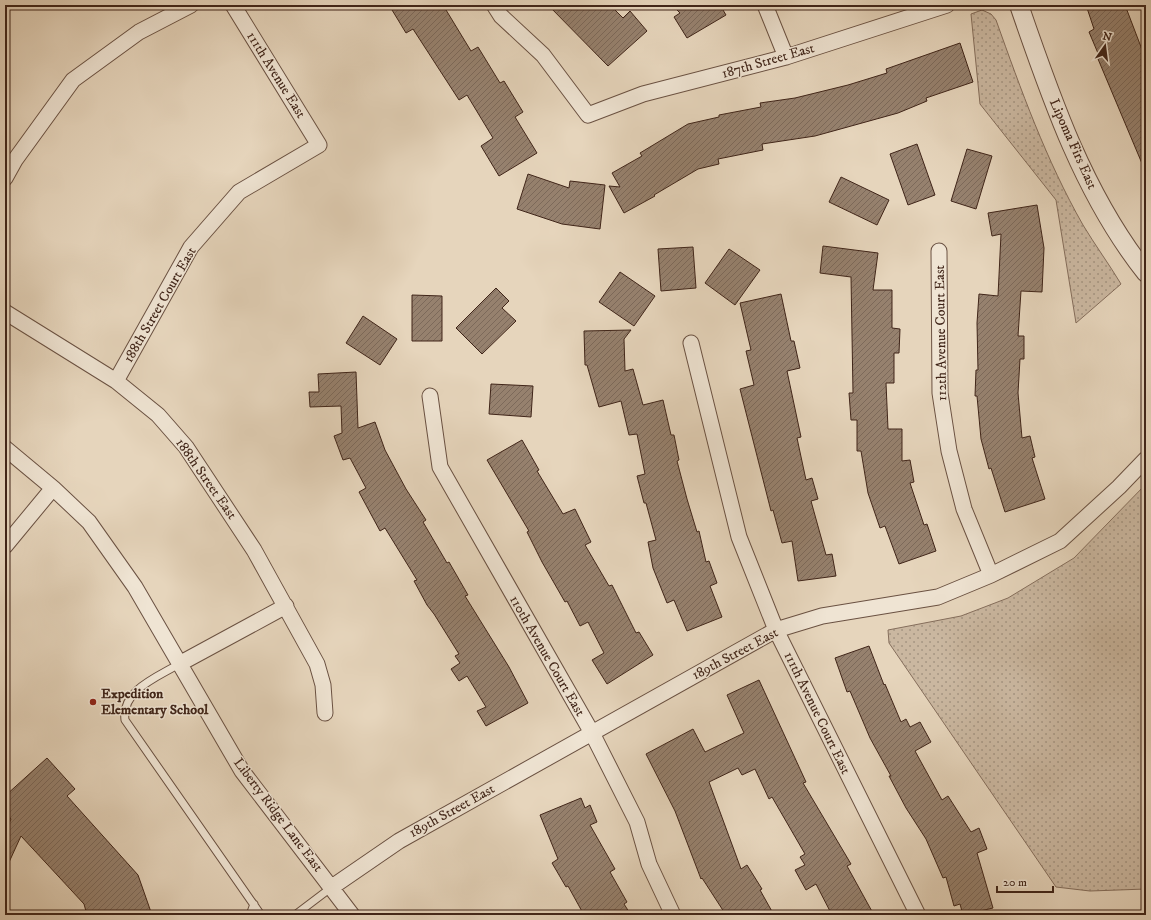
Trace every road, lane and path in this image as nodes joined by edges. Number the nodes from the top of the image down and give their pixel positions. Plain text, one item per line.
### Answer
1 (192, 5) edge
2 (233, 5) edge
3 (494, 5) edge
4 (765, 5) edge
5 (947, 5) edge
6 (1019, 5) edge
7 (786, 57) junction
8 (319, 145) joint
9 (5, 178) edge
10 (939, 251) dead end
11 (1146, 273) edge
12 (5, 312) edge
13 (691, 343) dead end
14 (116, 381) junction
15 (430, 396) dead end
16 (5, 448) edge
17 (1146, 459) edge
18 (53, 488) junction
19 (5, 546) edge
20 (991, 575) junction
21 (286, 606) junction
22 (776, 630) junction
23 (179, 664) junction
24 (325, 712) dead end
25 (592, 733) junction
26 (332, 887) junction
27 (254, 904) junction
28 (250, 915) edge
29 (261, 915) edge
30 (295, 915) edge
31 (352, 915) edge
32 (674, 915) edge
33 (918, 915) edge

1 - 9 street
2 - 8 street, 111th Avenue East
3 - 7 street, 187th Street East
4 - 7 street
5 - 7 street, 187th Street East
6 - 11 street, Lipoma Firs East
8 - 14 street, 188th Street Court East
10 - 20 street, 112th Avenue Court East
12 - 14 street, 188th Street East
13 - 22 street, 111th Avenue Court East
14 - 21 street, 188th Street East
15 - 25 street, 110th Avenue Court East
16 - 18 street, Liberty Ridge Lane East
17 - 20 street, 189th Street East
18 - 19 street
18 - 23 street, Liberty Ridge Lane East
20 - 22 street, 189th Street East
21 - 23 street
21 - 24 street, 188th Street East
22 - 25 street, 189th Street East
22 - 33 street, 111th Avenue Court East
23 - 26 street, Liberty Ridge Lane East
23 - 27 lane
25 - 26 street, 189th Street East
25 - 32 street, 110th Avenue Court East
26 - 30 lane
26 - 31 street, Liberty Ridge Lane East
27 - 28 lane
27 - 29 lane

